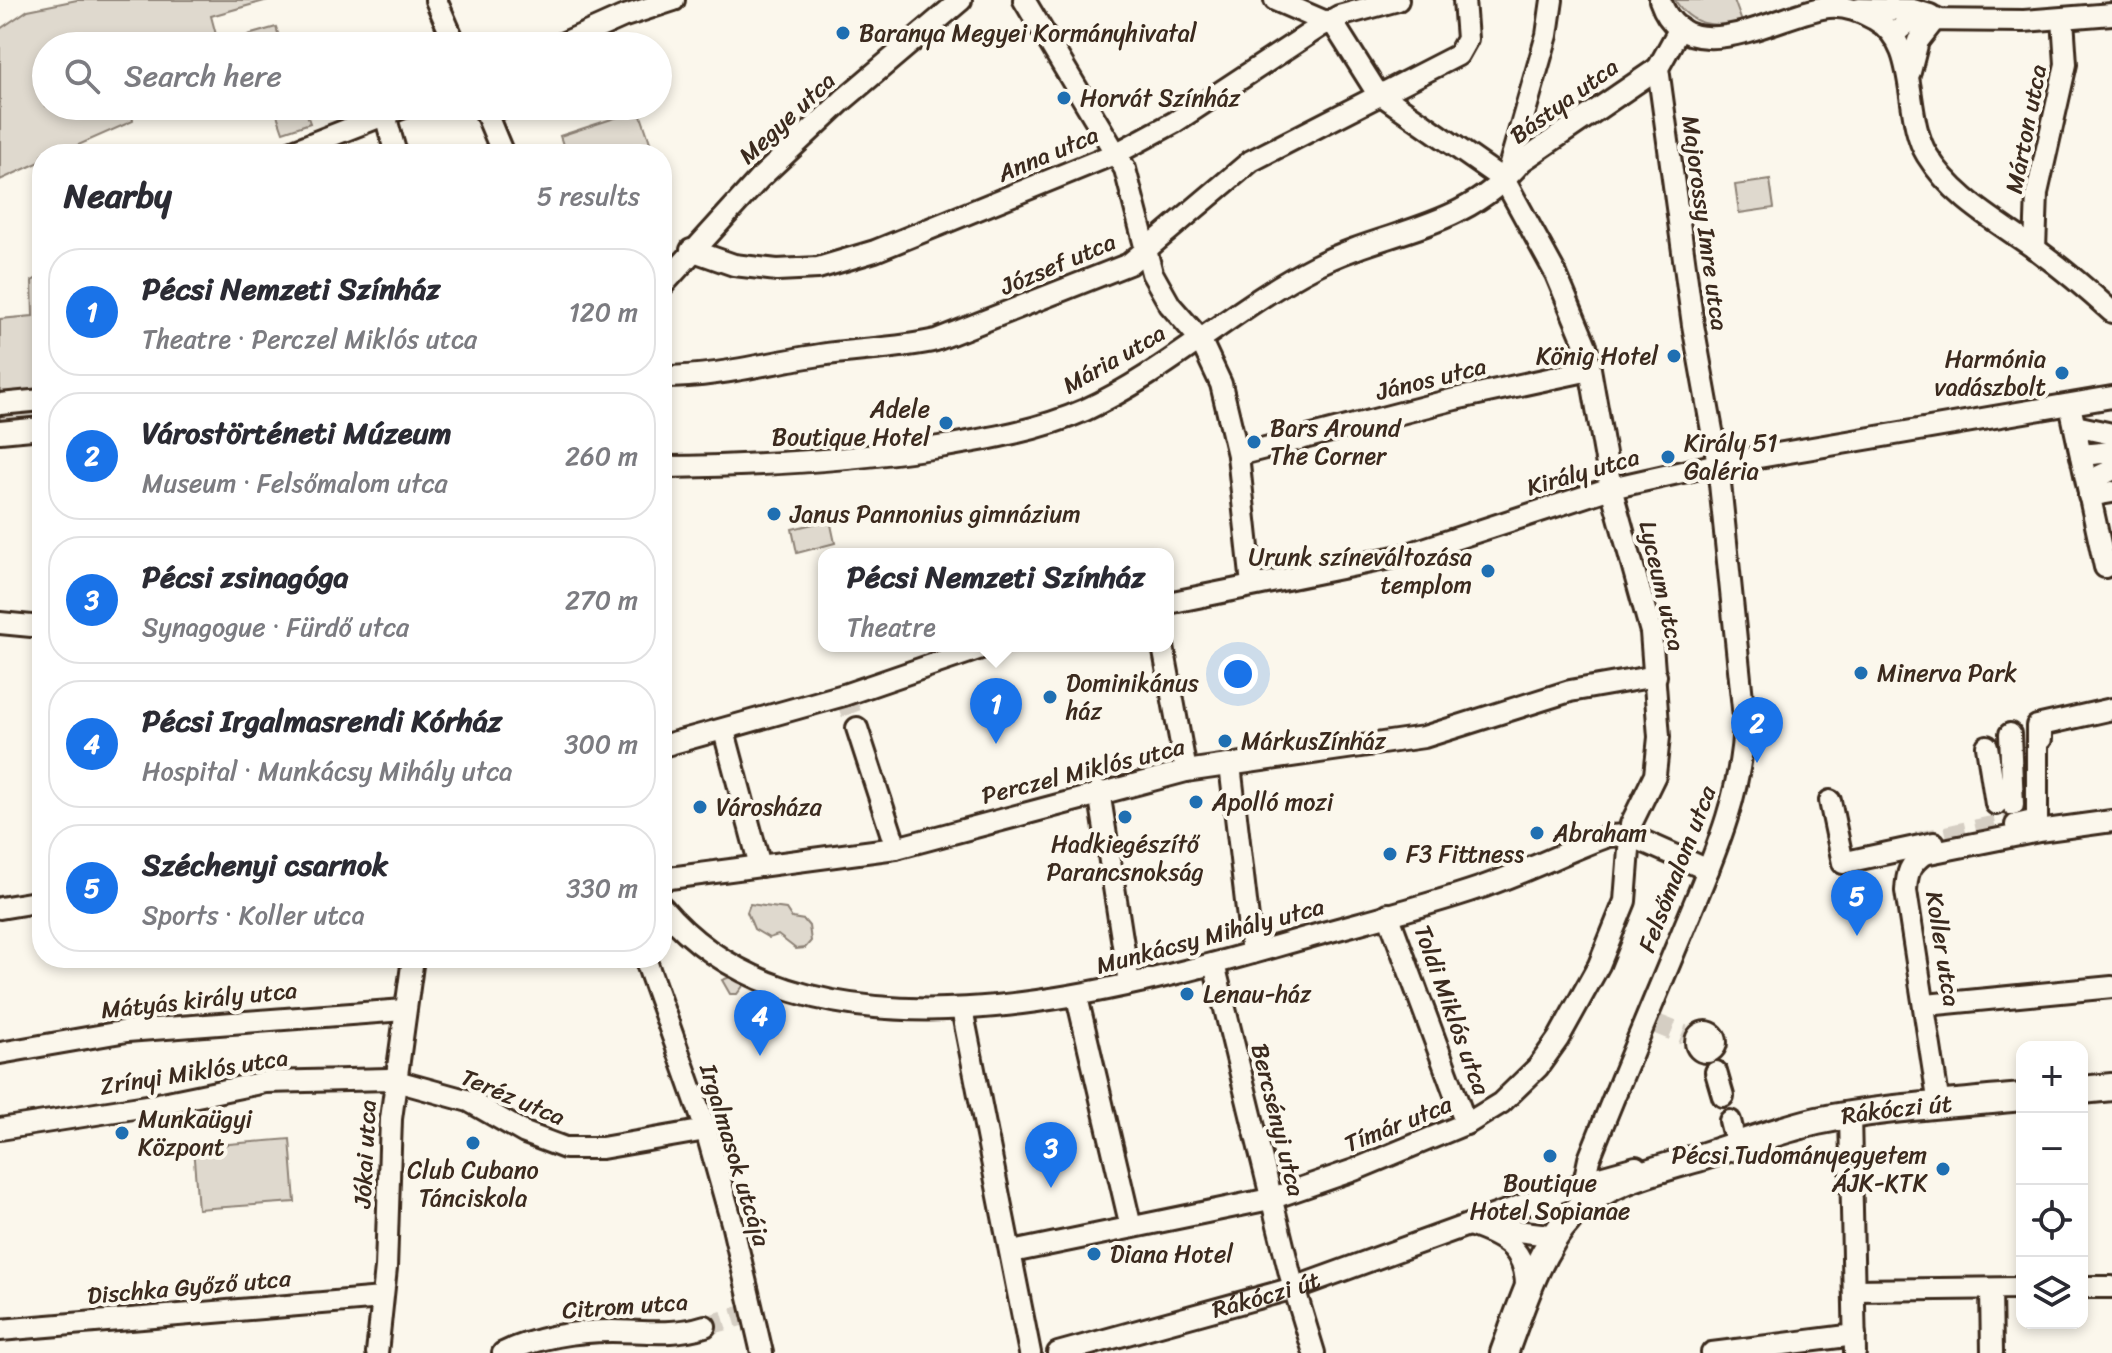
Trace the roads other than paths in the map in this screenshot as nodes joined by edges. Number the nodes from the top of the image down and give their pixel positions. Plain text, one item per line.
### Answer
1 (436, 0) edge
2 (674, 0) edge
3 (961, 0) edge
4 (1024, 0) edge
5 (1275, 0) edge
6 (1398, 0) edge
7 (1464, 0) edge
8 (1552, 0) edge
9 (1660, 0) edge
10 (1851, 9) junction
11 (2112, 14) edge
12 (1936, 18) junction
13 (2063, 19) junction
14 (1327, 23) junction
15 (1680, 28) junction
16 (450, 32) edge
17 (588, 32) edge
18 (1894, 34) junction
19 (1658, 68) junction
20 (1908, 88) junction
21 (1382, 95) junction
22 (372, 120) edge
23 (386, 120) edge
24 (489, 120) edge
25 (311, 144) edge
26 (393, 144) edge
27 (499, 144) edge
28 (1116, 153) junction
29 (1505, 181) junction
30 (2035, 249) junction
31 (691, 250) junction
32 (1145, 254) junction
33 (672, 272) edge
34 (2112, 312) edge
35 (1200, 339) junction
36 (1590, 370) junction
37 (672, 377) edge
38 (32, 388) edge
39 (0, 390) edge
40 (2112, 397) edge
41 (32, 401) edge
42 (0, 404) edge
43 (2070, 405) junction
44 (2075, 426) junction
45 (32, 429) edge
46 (0, 432) edge
47 (2112, 434) edge
48 (2112, 452) edge
49 (1238, 455) junction
50 (2081, 455) junction
51 (1718, 464) junction
52 (672, 467) edge
53 (2112, 470) edge
54 (1611, 488) junction
55 (2088, 489) junction
56 (2112, 492) edge
57 (2104, 524) edge
58 (2106, 570) edge
59 (1252, 585) junction
60 (1174, 602) edge
61 (0, 623) edge
62 (32, 626) edge
63 (969, 652) edge
64 (1164, 652) edge
65 (1656, 676) junction
66 (2112, 709) edge
67 (2037, 726) dead end
68 (857, 728) tunnel mouth
69 (724, 731) junction
70 (2010, 734) dead end
71 (672, 744) edge
72 (1987, 746) dead end
73 (1230, 765) junction
74 (1186, 771) junction
75 (1099, 791) junction
76 (1834, 806) dead end
77 (2112, 821) edge
78 (2039, 831) junction
79 (1629, 835) junction
80 (896, 848) junction
81 (760, 866) junction
82 (1708, 870) junction
83 (672, 878) edge
84 (32, 903) edge
85 (0, 908) edge
86 (1388, 914) junction
87 (672, 918) edge
88 (1252, 953) junction
89 (1214, 964) junction
90 (411, 968) edge
91 (647, 968) edge
92 (1129, 983) junction
93 (2112, 987) edge
94 (1077, 997) junction
95 (1926, 1005) junction
96 (962, 1009) junction
97 (404, 1010) junction
98 (1704, 1052) dead end
99 (0, 1053) edge
100 (395, 1083) junction
101 (2112, 1087) edge
102 (2088, 1089) edge
103 (1723, 1096) dead end
104 (2016, 1098) edge
105 (1939, 1105) junction
106 (1850, 1114) junction
107 (1466, 1124) junction
108 (0, 1129) edge
109 (706, 1130) junction
110 (1598, 1137) junction
111 (1682, 1162) junction
112 (1625, 1169) junction
113 (1582, 1184) junction
114 (1270, 1199) junction
115 (1521, 1208) junction
116 (1578, 1210) junction
117 (1469, 1225) junction
118 (1131, 1227) junction
119 (1557, 1236) junction
120 (1012, 1252) junction
121 (2088, 1287) edge
122 (2112, 1287) edge
123 (1294, 1288) junction
124 (2016, 1288) edge
125 (1991, 1289) junction
126 (1854, 1290) junction
127 (1525, 1297) junction
128 (382, 1298) junction
129 (705, 1326) tunnel mouth
130 (0, 1330) edge
131 (1855, 1344) edge
132 (381, 1351) edge
133 (503, 1353) edge
134 (762, 1353) edge
135 (1030, 1353) edge
136 (1058, 1353) edge
137 (1314, 1353) edge
138 (1504, 1353) edge
139 (1712, 1353) edge
140 (1992, 1353) edge

1 - 16 street
2 - 17 street
3 - 31 street, Megye utca
4 - 28 street
5 - 14 street
6 - 14 street, Anna utca
7 - 21 street, József utca
8 - 29 street
9 - 15 street
10 - 12 street
10 - 15 street
10 - 18 street
11 - 13 street
12 - 13 street
12 - 18 street
12 - 20 street
13 - 30 street, Márton utca
14 - 21 street
14 - 28 street, Anna utca
15 - 19 street
18 - 20 street
19 - 29 street, Bástya utca
19 - 51 street, Majorossy Imre utca
20 - 30 street
21 - 29 street
21 - 32 street, József utca
22 - 25 street
23 - 26 street
24 - 27 street
28 - 31 street, Anna utca
28 - 32 street
29 - 35 street, Mária utca
29 - 36 street, Lyceum utca
30 - 34 street
31 - 33 street, Megye utca
32 - 35 street
32 - 37 street, József utca
35 - 49 street
35 - 52 street, Mária utca
36 - 49 street, János utca
36 - 54 street, Lyceum utca
38 - 39 street
40 - 43 street, Király utca
41 - 42 street
43 - 44 street
43 - 51 street, Király utca
44 - 47 street
44 - 50 street
45 - 46 street
48 - 50 street
49 - 59 street
50 - 55 street
51 - 54 street, Király utca
51 - 82 street, Felsőmalom utca
53 - 55 street
54 - 59 street, Király utca
54 - 65 street, Lyceum utca
55 - 56 street
55 - 57 street
57 - 58 street
59 - 60 street, Király utca
61 - 62 street
63 - 69 street
64 - 74 street
65 - 73 street, Perczel Miklós utca
65 - 79 street, Lyceum utca
66 - 78 street
67 - 76 street
68 - 80 street
69 - 71 street
69 - 81 street
70 - 72 street
73 - 74 street, Perczel Miklós utca
73 - 88 street
74 - 75 street, Perczel Miklós utca
75 - 80 street, Perczel Miklós utca
75 - 92 street
77 - 78 street, Koller utca
78 - 95 street, Koller utca
79 - 82 street
79 - 86 street, Munkácsy Mihály utca
79 - 107 street, Tímár utca
80 - 81 street, Perczel Miklós utca
81 - 83 street, Perczel Miklós utca
82 - 110 street, Felsőmalom utca
84 - 85 street
86 - 88 street, Munkácsy Mihály utca
86 - 107 street, Toldi Miklós utca
87 - 96 street, Munkácsy Mihály utca
88 - 89 street, Munkácsy Mihály utca
89 - 92 street, Munkácsy Mihály utca
89 - 114 street, Bercsényi utca
90 - 97 street, Jókai utca
91 - 109 street, Irgalmasok utcája
92 - 94 street, Munkácsy Mihály utca
93 - 95 street
94 - 96 street, Munkácsy Mihály utca
94 - 118 street
95 - 105 street, Koller utca
96 - 120 street
97 - 99 street, Mátyás király utca
97 - 100 street, Jókai utca
98 - 103 street
100 - 108 street, Zrínyi Miklós utca
100 - 109 street, Teréz utca
100 - 128 street, Jókai utca
101 - 102 main road
104 - 105 main road, Rákóczi út
105 - 106 main road, Rákóczi út
106 - 111 main road, Rákóczi út
106 - 126 street
107 - 114 street, Tímár utca
109 - 134 street, Irgalmasok utcája
110 - 112 street
110 - 113 street, Felsőmalom utca
111 - 112 street, Rákóczi út
111 - 116 main road, Rákóczi út
112 - 113 street, Rákóczi út
113 - 115 street, Rákóczi út
113 - 116 street, Felsőmalom utca
114 - 118 street, Tímár utca
114 - 123 street, Bercsényi utca
115 - 117 street, Rákóczi út
115 - 119 street
116 - 119 main road, Rákóczi út
117 - 119 street, Rákóczi út
117 - 123 street, Rákóczi út
117 - 127 street
118 - 120 street, Tímár utca
119 - 127 main road
120 - 135 street
121 - 122 street
123 - 136 street, Rákóczi út
123 - 137 street, Bercsényi utca
124 - 125 street
125 - 126 street
125 - 140 street
126 - 131 street
127 - 138 main road
128 - 130 street, Dischka Győző utca
128 - 132 street, Jókai utca
129 - 133 street, Citrom utca
131 - 139 street

